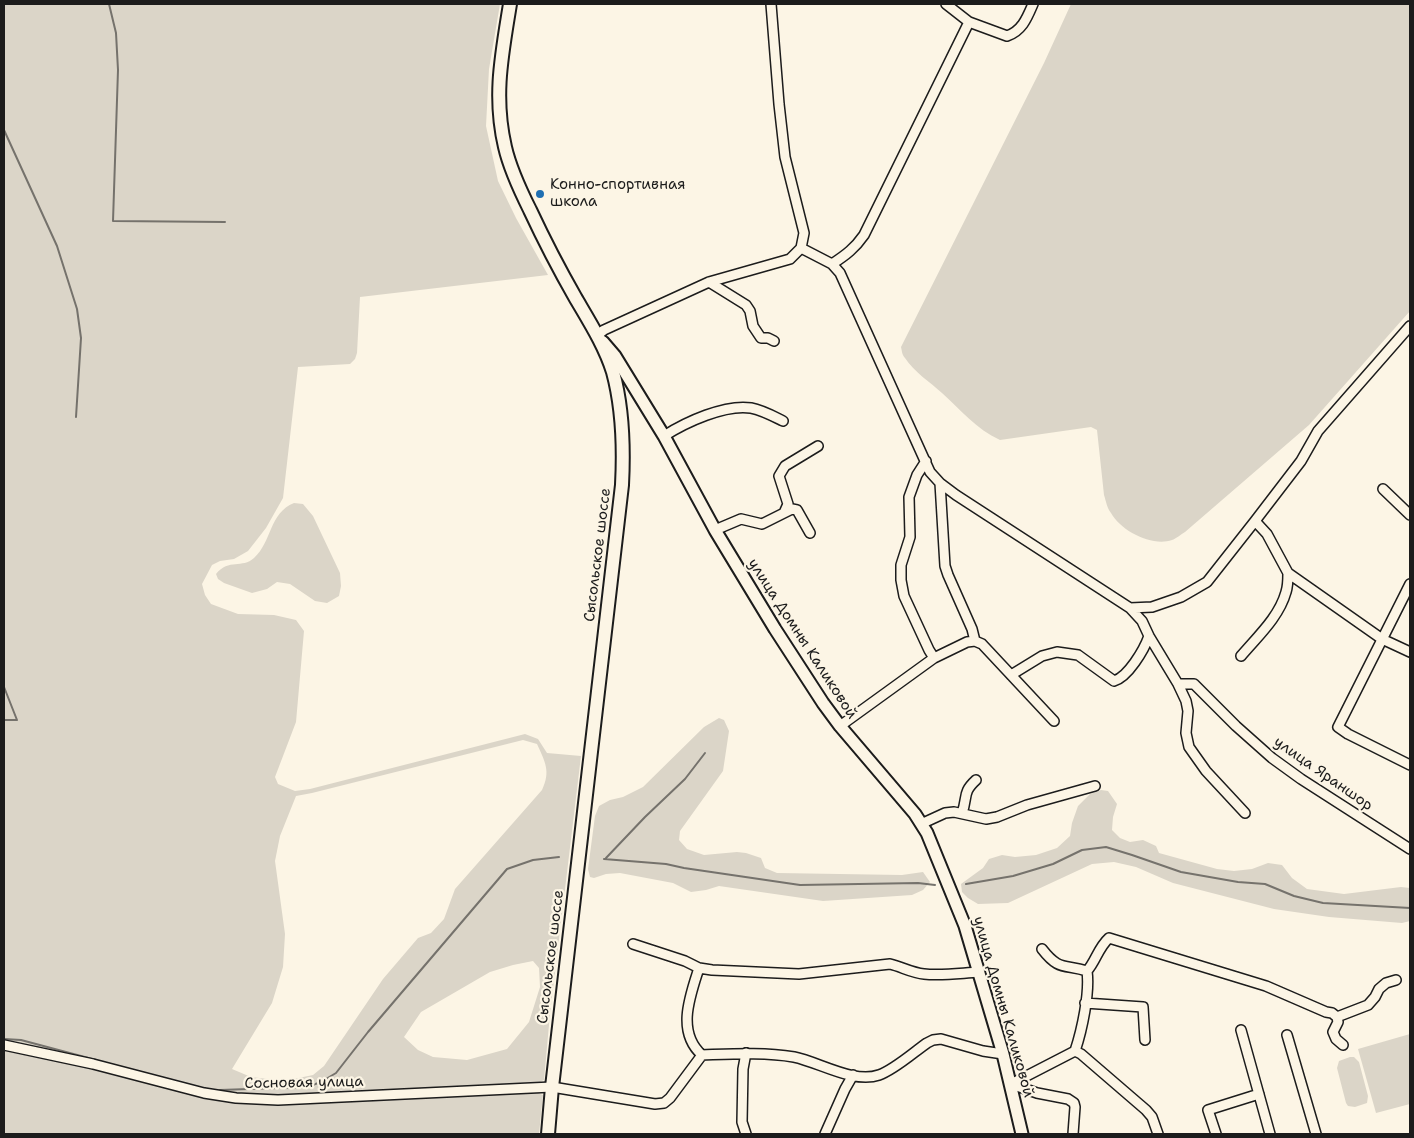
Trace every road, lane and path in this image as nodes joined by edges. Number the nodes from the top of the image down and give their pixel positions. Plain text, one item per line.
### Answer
1 (510, 4) edge
2 (771, 4) edge
3 (946, 4) edge
4 (1032, 4) edge
5 (970, 22) junction
6 (802, 248) junction
7 (832, 264) junction
8 (709, 282) junction
9 (1410, 328) edge
10 (597, 335) junction
11 (774, 341) dead end
12 (783, 421) dead end
13 (664, 436) junction
14 (818, 446) dead end
15 (926, 461) junction
16 (940, 483) junction
17 (1383, 489) dead end
18 (784, 513) junction
19 (1410, 515) edge
20 (1255, 521) junction
21 (715, 530) junction
22 (810, 533) dead end
23 (1288, 573) junction
24 (1410, 584) edge
25 (1130, 608) junction
26 (1149, 636) junction
27 (1382, 640) junction
28 (975, 641) junction
29 (1410, 652) edge
30 (1241, 656) dead end
31 (934, 658) junction
32 (1011, 675) junction
33 (1178, 684) junction
34 (1054, 721) dead end
35 (840, 726) junction
36 (1410, 765) edge
37 (976, 780) dead end
38 (1095, 786) dead end
39 (962, 813) junction
40 (1246, 813) dead end
41 (921, 824) junction
42 (1410, 849) edge
43 (633, 944) dead end
44 (1042, 949) dead end
45 (699, 968) junction
46 (1087, 971) junction
47 (979, 972) junction
48 (1396, 980) dead end
49 (1085, 1003) junction
50 (1337, 1017) junction
51 (1241, 1030) dead end
52 (1287, 1035) dead end
53 (1144, 1040) dead end
54 (4, 1045) edge
55 (1343, 1045) dead end
56 (1074, 1051) junction
57 (746, 1053) junction
58 (1003, 1054) junction
59 (702, 1055) junction
60 (853, 1075) junction
61 (1011, 1084) junction
62 (552, 1087) junction
63 (1259, 1094) junction
64 (548, 1134) edge
65 (746, 1134) edge
66 (825, 1134) edge
67 (1022, 1134) edge
68 (1073, 1134) edge
69 (1158, 1134) edge
70 (1216, 1134) edge
71 (1270, 1134) edge
72 (1316, 1134) edge

1 - 10 highway, Сысольское шоссе
2 - 6 street
3 - 5 street
4 - 5 street
5 - 7 street
6 - 7 street
6 - 8 street
7 - 15 street
8 - 10 street
8 - 11 street
9 - 20 street
10 - 13 main road, улица Домны Каликовой
10 - 62 highway, Сысольское шоссе
12 - 13 street
13 - 21 main road, улица Домны Каликовой
14 - 18 street
15 - 16 street
15 - 31 street
16 - 25 street
16 - 28 street
17 - 19 street
18 - 21 street
18 - 22 street
20 - 23 street
20 - 25 street
21 - 35 main road, улица Домны Каликовой
23 - 27 street
23 - 30 street
24 - 27 street
25 - 26 street
26 - 32 street
26 - 33 street
27 - 29 street
27 - 36 street
28 - 31 street
28 - 32 street
31 - 35 street
32 - 34 street
33 - 40 street
33 - 42 street, улица Яраншор
35 - 41 main road, улица Домны Каликовой
37 - 39 street
38 - 39 street
39 - 41 street
41 - 47 main road, улица Домны Каликовой
43 - 45 street
44 - 46 street
45 - 47 street
45 - 59 street
46 - 49 street
46 - 50 street
47 - 58 main road, улица Домны Каликовой
48 - 50 street
49 - 53 street
49 - 56 street
50 - 55 street
51 - 63 street
52 - 72 street
54 - 62 street, Сосновая улица
56 - 61 street
56 - 69 street
57 - 59 street
57 - 60 street
57 - 65 street
58 - 60 street
58 - 61 main road, улица Домны Каликовой
59 - 62 street, Сосновая улица
60 - 66 street
61 - 67 main road, улица Домны Каликовой
61 - 68 street
62 - 64 highway, Сысольское шоссе
63 - 70 street
63 - 71 street

